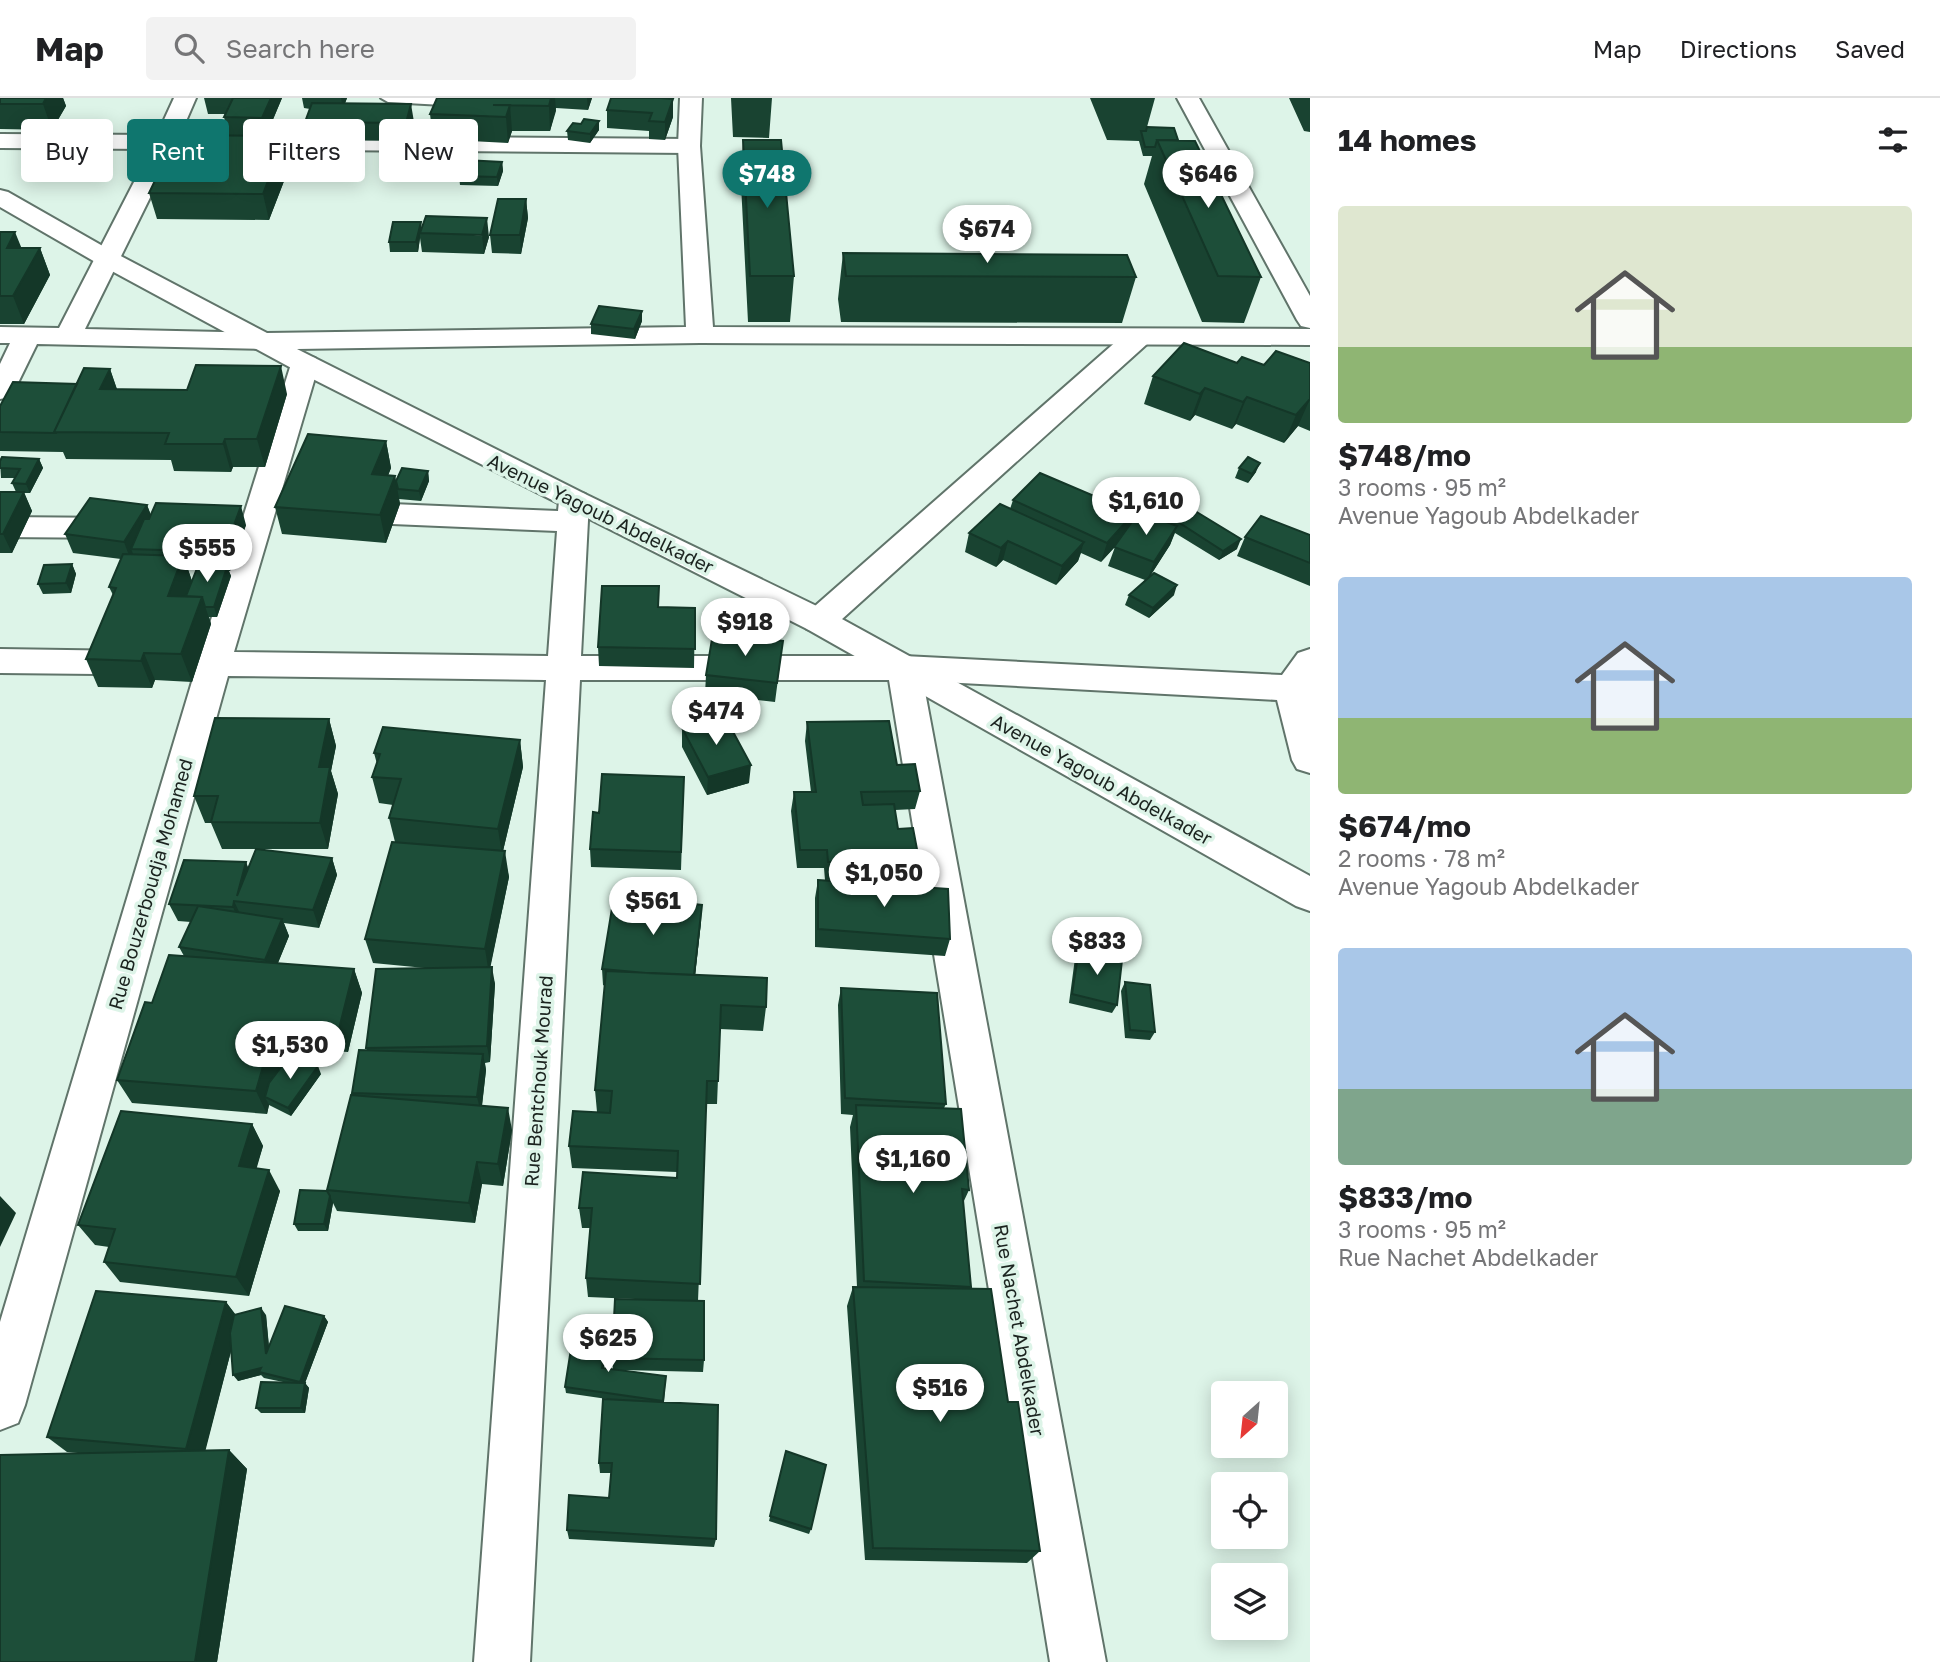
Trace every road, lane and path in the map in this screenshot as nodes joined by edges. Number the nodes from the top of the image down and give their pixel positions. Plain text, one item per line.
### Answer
1 (185, 98) edge
2 (388, 98) edge
3 (691, 98) edge
4 (1188, 98) edge
5 (446, 105) edge
6 (176, 119) edge
7 (0, 141) edge
8 (127, 143) edge
9 (229, 143) edge
10 (689, 146) junction
11 (145, 182) edge
12 (0, 197) edge
13 (106, 258) junction
14 (1310, 320) edge
15 (0, 335) edge
16 (28, 335) junction
17 (69, 335) junction
18 (700, 335) junction
19 (1310, 337) edge
20 (1137, 338) junction
21 (265, 341) junction
22 (305, 364) junction
23 (0, 391) edge
24 (573, 511) junction
25 (271, 517) junction
26 (0, 527) edge
27 (149, 528) edge
28 (819, 621) junction
29 (0, 661) edge
30 (214, 664) junction
31 (564, 668) junction
32 (904, 668) junction
33 (1304, 679) edge
34 (1310, 760) edge
35 (1310, 895) edge
36 (0, 1405) edge
37 (502, 1662) edge
38 (1078, 1662) edge

1 - 6 street
2 - 5 lane
3 - 10 street
4 - 14 street
7 - 8 street
9 - 10 street
10 - 18 street
11 - 13 street
12 - 13 street, Avenue Yagoub Abdelkader
13 - 17 street
13 - 21 street, Avenue Yagoub Abdelkader
15 - 16 street
16 - 17 street
16 - 23 street
17 - 21 street
18 - 20 street
18 - 21 street
19 - 20 street
20 - 28 street
21 - 22 street, Avenue Yagoub Abdelkader
22 - 24 street, Avenue Yagoub Abdelkader
22 - 25 street, Rue Bouzerboudja Mohamed
24 - 25 street
24 - 28 street, Avenue Yagoub Abdelkader
24 - 31 street, Rue Bentchouk Mourad
25 - 30 street, Rue Bouzerboudja Mohamed
26 - 27 street
28 - 32 street, Avenue Yagoub Abdelkader
29 - 30 street
30 - 31 street
30 - 36 street, Rue Bouzerboudja Mohamed
31 - 32 street
31 - 37 street, Rue Bentchouk Mourad
32 - 33 street
32 - 35 street, Avenue Yagoub Abdelkader
32 - 38 street, Rue Nachet Abdelkader
33 - 34 street

